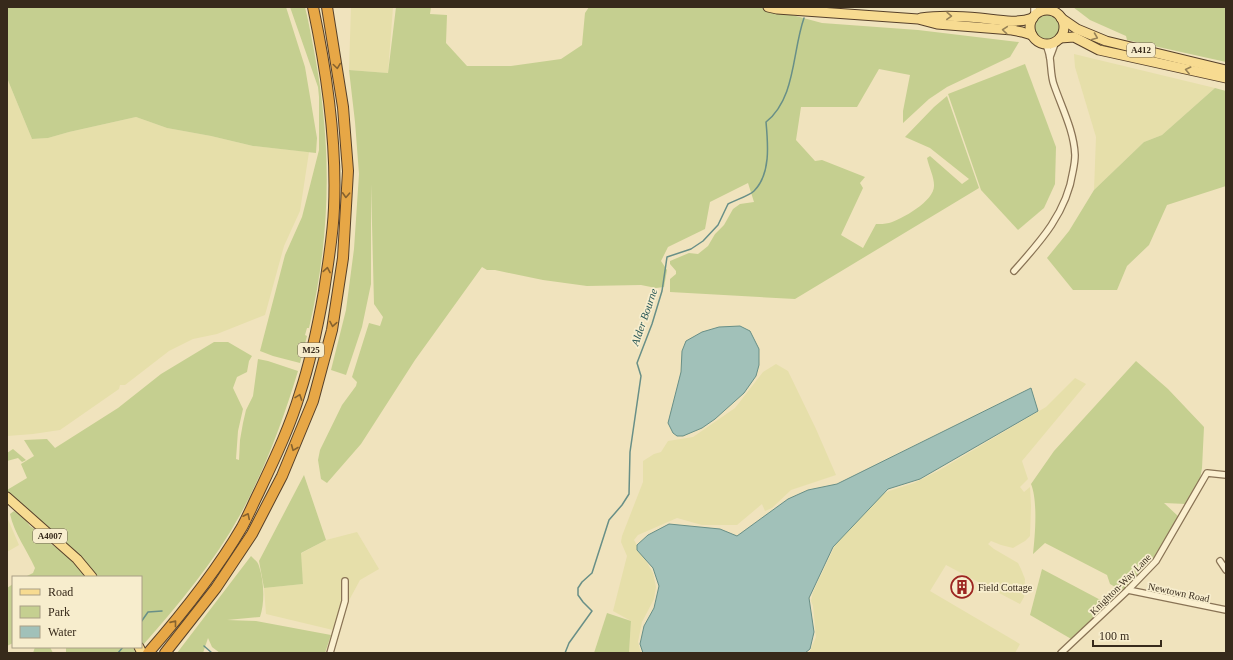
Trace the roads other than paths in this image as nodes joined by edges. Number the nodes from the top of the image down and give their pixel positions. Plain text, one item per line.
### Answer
1 (313, 7) edge
2 (327, 7) edge
3 (768, 7) edge
4 (1042, 9) edge
5 (1034, 14) edge
6 (1061, 18) junction
7 (918, 19) junction
8 (1032, 35) junction
9 (1058, 40) junction
10 (1045, 44) junction
11 (1050, 58) junction
12 (1226, 70) edge
13 (1226, 78) edge
14 (1014, 271) dead end
15 (1226, 475) edge
16 (7, 497) edge
17 (1220, 561) dead end
18 (1226, 570) edge
19 (91, 576) edge
20 (345, 581) dead end
21 (1128, 590) junction
22 (1226, 610) edge
23 (148, 653) edge
24 (165, 653) edge
25 (330, 653) edge
26 (1061, 653) edge

23 -> 1 highway, M25
2 -> 24 highway, M25
3 - 7 main road
4 - 5 main road
4 - 6 main road
7 -> 5 main road
5 - 8 main road
6 - 9 main road
6 -> 12 main road, A412
8 -> 7 main road
8 - 10 main road
9 - 10 main road
9 - 11 street
13 -> 9 main road, A412
10 - 11 street
11 - 14 street
15 - 21 street, Knighton-Way Lane
16 - 19 main road, A4007
17 - 18 street
20 - 25 street
21 - 22 street, Newtown Road
21 - 26 street, Knighton-Way Lane

